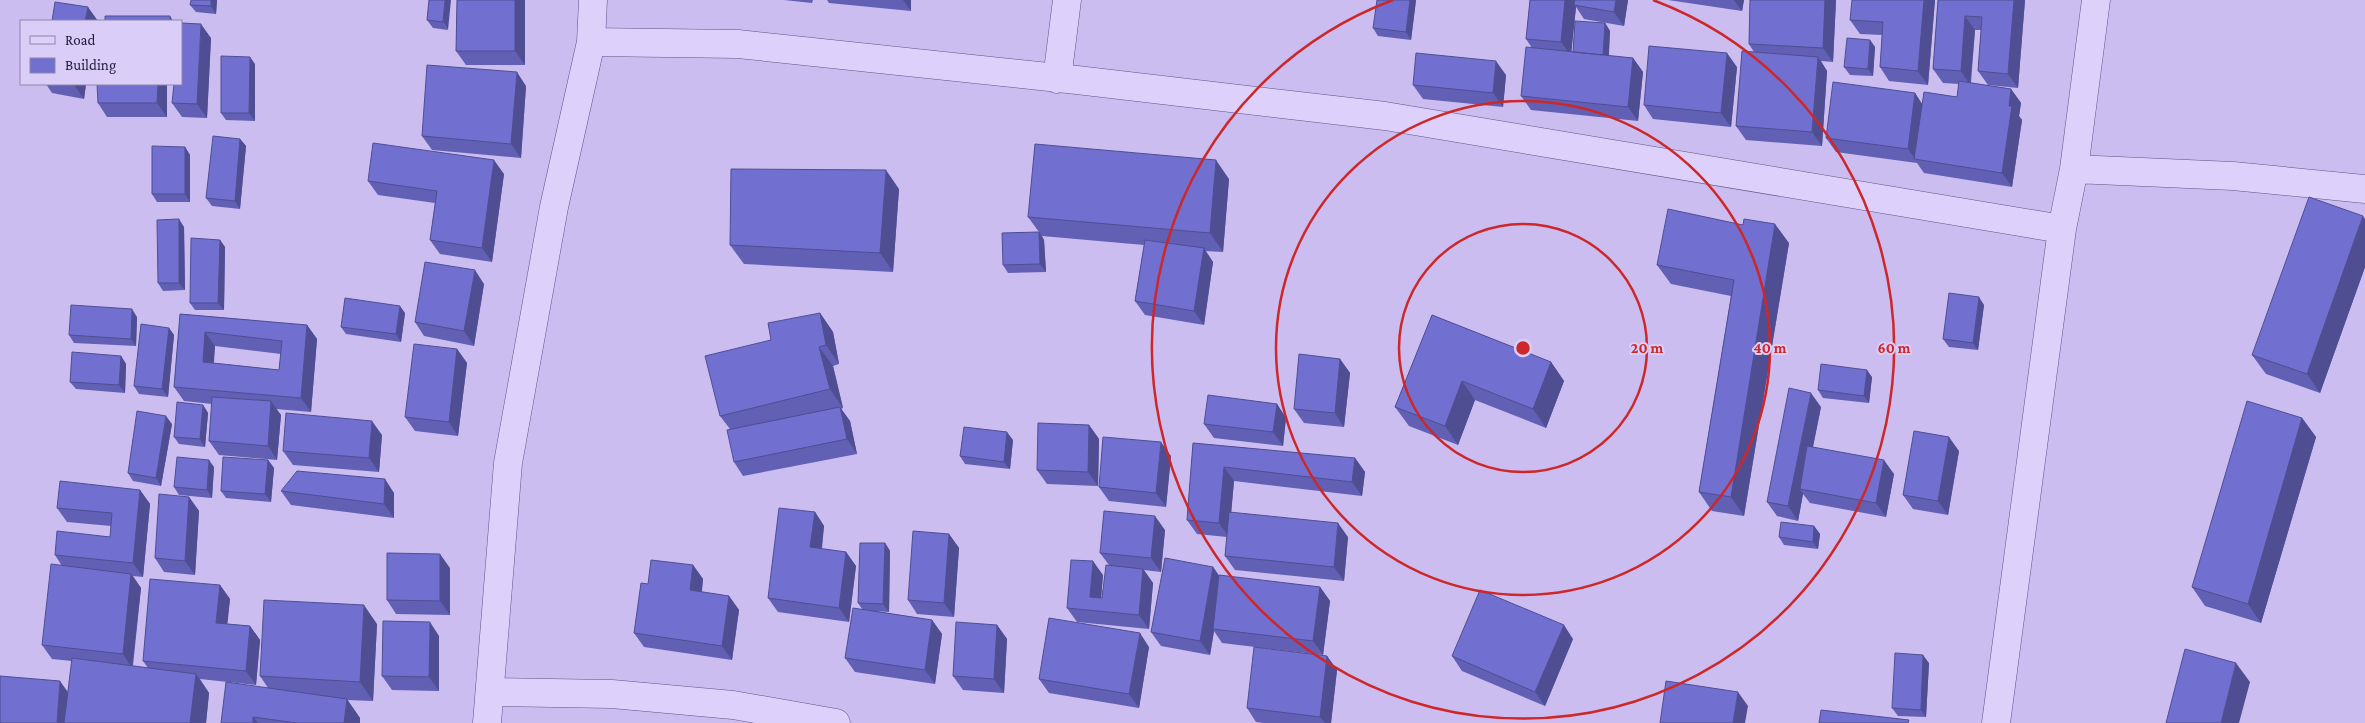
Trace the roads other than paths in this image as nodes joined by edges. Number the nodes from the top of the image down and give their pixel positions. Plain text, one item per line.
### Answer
1 (593, 0) edge
2 (1067, 0) edge
3 (2096, 0) edge
4 (591, 42) junction
5 (1058, 79) junction
6 (2074, 169) junction
7 (2365, 189) edge
8 (2062, 229) junction
9 (491, 692) junction
10 (487, 723) edge
11 (836, 723) edge
12 (1996, 723) edge

1 - 4 street
2 - 5 street
3 - 6 street
4 - 5 street
4 - 9 street
5 - 8 street
6 - 7 street
6 - 8 street
8 - 12 street
9 - 10 street
9 - 11 street

